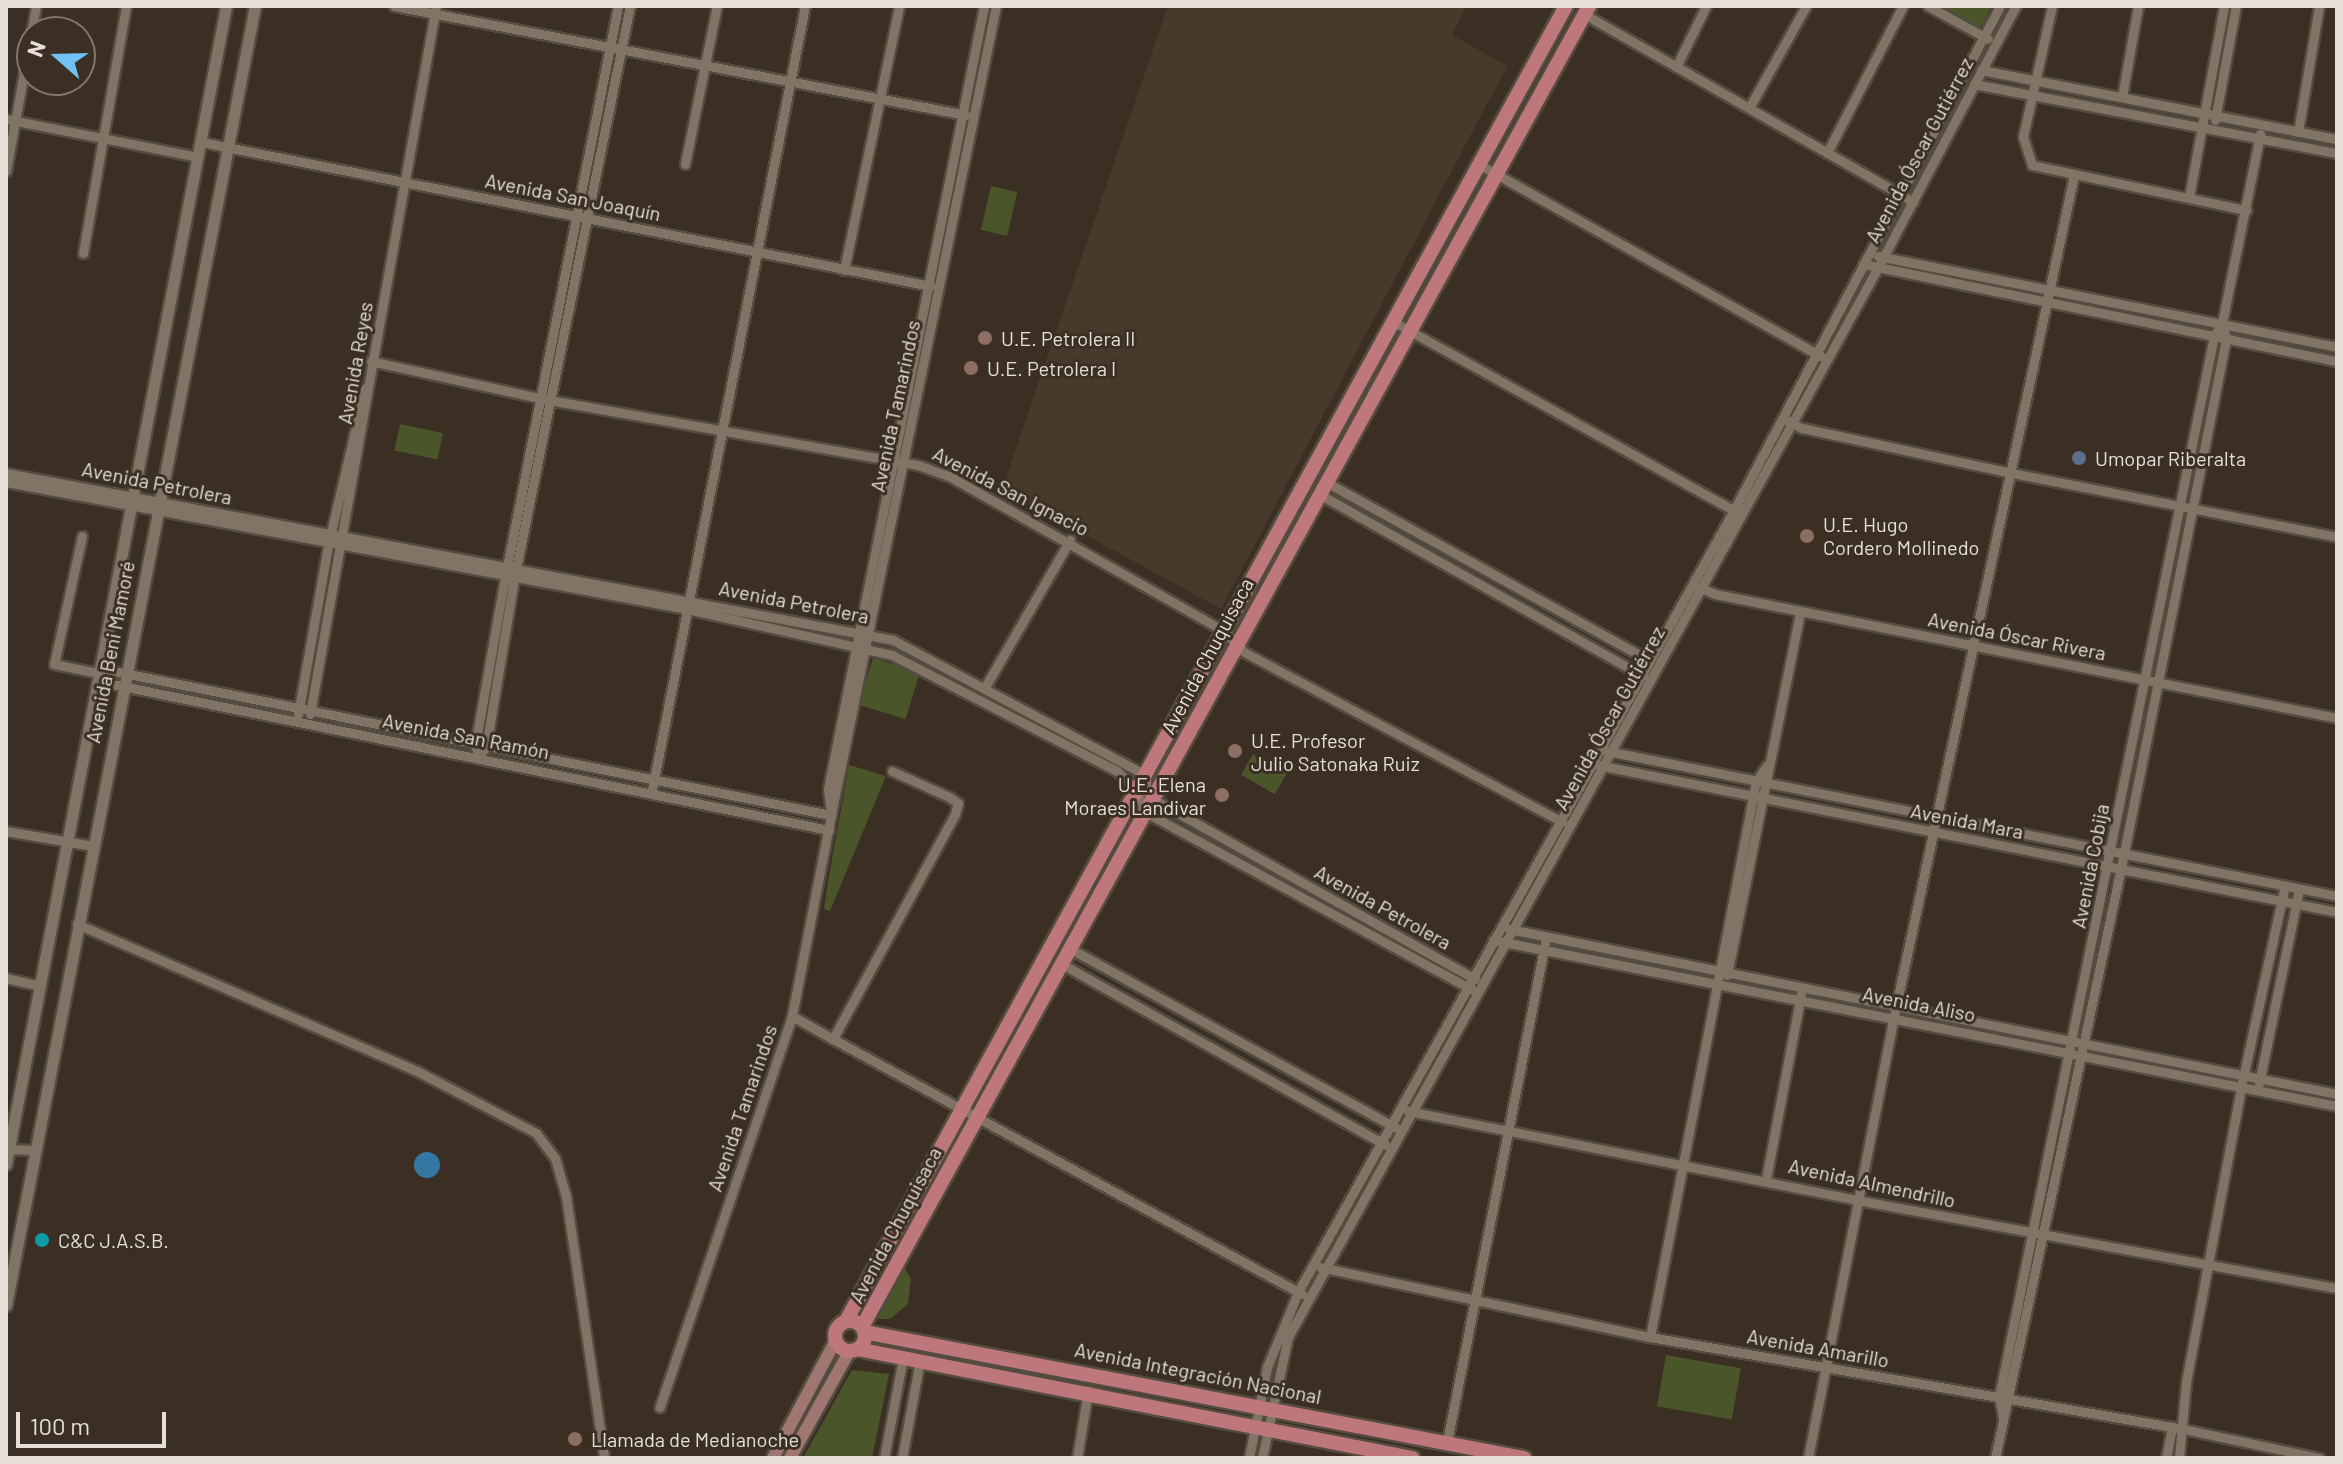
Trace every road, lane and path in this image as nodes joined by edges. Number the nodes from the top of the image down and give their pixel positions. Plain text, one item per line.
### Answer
1 (36, 6) edge
2 (126, 6) edge
3 (226, 6) edge
4 (255, 6) edge
5 (394, 6) edge
6 (618, 6) edge
7 (630, 6) edge
8 (717, 6) edge
9 (805, 6) edge
10 (899, 6) edge
11 (984, 6) edge
12 (996, 6) edge
13 (1566, 6) edge
14 (1706, 6) edge
15 (1806, 6) edge
16 (1903, 6) edge
17 (1928, 6) edge
18 (2000, 6) edge
19 (2016, 6) edge
20 (2052, 6) edge
21 (2138, 6) edge
22 (2224, 6) edge
23 (2236, 6) edge
24 (2319, 6) edge
25 (432, 9) edge
26 (1586, 10) edge
27 (1983, 36) junction
28 (1995, 43) junction
29 (610, 44) junction
30 (622, 46) junction
31 (706, 65) junction
32 (1676, 67) junction
33 (1981, 70) junction
34 (790, 82) junction
35 (1974, 84) junction
36 (2035, 89) junction
37 (2122, 97) junction
38 (881, 98) junction
39 (1749, 108) junction
40 (2204, 113) junction
41 (962, 114) junction
42 (974, 116) junction
43 (2216, 116) junction
44 (10, 120) edge
45 (2262, 126) junction
46 (2209, 127) junction
47 (2298, 132) junction
48 (100, 137) junction
49 (2260, 137) junction
50 (2337, 139) edge
51 (201, 142) junction
52 (228, 146) junction
53 (1827, 153) junction
54 (2337, 153) edge
55 (198, 157) junction
56 (685, 164) dead end
57 (1480, 165) junction
58 (6, 171) edge
59 (1495, 173) junction
60 (2074, 175) junction
61 (399, 182) junction
62 (1900, 194) junction
63 (2189, 197) junction
64 (1913, 202) junction
65 (2246, 210) junction
66 (583, 216) junction
67 (1870, 251) junction
68 (755, 252) junction
69 (83, 253) dead end
70 (1882, 258) junction
71 (1863, 264) junction
72 (844, 270) junction
73 (1876, 271) junction
74 (928, 286) junction
75 (939, 288) junction
76 (2051, 291) junction
77 (2048, 304) junction
78 (1394, 322) junction
79 (2222, 323) junction
80 (1411, 331) junction
81 (2214, 336) junction
82 (2226, 339) junction
83 (2337, 347) edge
84 (1821, 357) junction
85 (374, 361) junction
86 (2337, 361) edge
87 (545, 398) junction
88 (1787, 420) junction
89 (723, 432) junction
90 (897, 461) junction
91 (6, 473) edge
92 (2012, 473) junction
93 (6, 482) edge
94 (1322, 488) junction
95 (131, 501) junction
96 (157, 506) junction
97 (2179, 506) junction
98 (2191, 508) junction
99 (1738, 512) junction
100 (1284, 520) junction
101 (1298, 529) junction
102 (336, 534) junction
103 (82, 536) dead end
104 (2337, 537) edge
105 (1070, 540) junction
106 (333, 546) junction
107 (511, 573) junction
108 (1697, 586) junction
109 (687, 605) junction
110 (1800, 612) junction
111 (1224, 631) junction
112 (865, 633) junction
113 (1236, 644) junction
114 (1976, 647) junction
115 (861, 650) junction
116 (1652, 662) junction
117 (98, 674) junction
118 (123, 674) junction
119 (1644, 677) junction
120 (2151, 681) junction
121 (985, 687) junction
122 (120, 689) junction
123 (1021, 706) junction
124 (299, 710) junction
125 (311, 712) junction
126 (1014, 718) junction
127 (2337, 718) edge
128 (297, 723) junction
129 (309, 726) junction
130 (1600, 747) junction
131 (480, 749) junction
132 (1611, 753) junction
133 (1591, 762) junction
134 (1767, 765) junction
135 (1603, 767) junction
136 (892, 771) dead end
137 (1146, 775) junction
138 (654, 779) junction
139 (1756, 781) junction
140 (1768, 784) junction
141 (652, 790) junction
142 (1137, 791) junction
143 (1752, 797) junction
144 (1765, 799) junction
145 (1149, 806) junction
146 (831, 815) junction
147 (1939, 816) junction
148 (1559, 819) junction
149 (1571, 826) junction
150 (829, 830) junction
151 (6, 831) edge
152 (1935, 833) junction
153 (65, 843) junction
154 (93, 846) junction
155 (2116, 854) junction
156 (2110, 866) junction
157 (2121, 868) junction
158 (2285, 886) junction
159 (2299, 889) junction
160 (2337, 896) edge
161 (2282, 902) junction
162 (2296, 905) junction
163 (2337, 912) edge
164 (77, 924) junction
165 (1500, 928) junction
166 (1515, 931) junction
167 (1493, 940) junction
168 (1508, 942) junction
169 (1545, 944) junction
170 (1069, 948) junction
171 (1060, 963) junction
172 (1718, 970) junction
173 (1730, 972) junction
174 (6, 978) edge
175 (1470, 983) junction
176 (1719, 983) junction
177 (41, 986) junction
178 (1803, 988) junction
179 (1482, 990) junction
180 (1800, 999) junction
181 (1896, 1006) junction
182 (792, 1016) junction
183 (1893, 1017) junction
184 (833, 1039) junction
185 (2070, 1048) junction
186 (2082, 1050) junction
187 (2245, 1076) junction
188 (2260, 1079) junction
189 (2241, 1087) junction
190 (2258, 1090) junction
191 (2337, 1094) edge
192 (964, 1106) junction
193 (2337, 1106) edge
194 (1402, 1107) junction
195 (978, 1114) junction
196 (1413, 1114) junction
197 (1391, 1125) junction
198 (1402, 1131) junction
199 (1508, 1133) junction
200 (1382, 1142) junction
201 (1393, 1149) junction
202 (7, 1150) edge
203 (34, 1150) junction
204 (6, 1164) edge
205 (1684, 1165) junction
206 (1766, 1179) junction
207 (1857, 1199) junction
208 (2033, 1232) junction
209 (2044, 1234) junction
210 (1313, 1265) junction
211 (2210, 1265) junction
212 (1326, 1268) junction
213 (2337, 1288) edge
214 (1298, 1292) junction
215 (1309, 1298) junction
216 (1475, 1301) junction
217 (6, 1305) edge
218 (846, 1321) junction
219 (863, 1330) junction
220 (1650, 1337) junction
221 (836, 1340) junction
222 (854, 1350) junction
223 (903, 1357) junction
224 (920, 1360) junction
225 (1827, 1367) junction
226 (1088, 1391) junction
227 (1999, 1397) junction
228 (2010, 1399) junction
229 (1266, 1405) junction
230 (660, 1407) dead end
231 (2003, 1417) junction
232 (1262, 1426) junction
233 (2172, 1427) junction
234 (2184, 1429) junction
235 (1447, 1442) junction
236 (604, 1458) edge
237 (773, 1458) edge
238 (790, 1458) edge
239 (884, 1458) edge
240 (902, 1458) edge
241 (1077, 1458) edge
242 (1249, 1458) edge
243 (1262, 1458) edge
244 (1412, 1458) edge
245 (1524, 1458) edge
246 (1808, 1458) edge
247 (1995, 1458) edge
248 (2166, 1458) edge
249 (2179, 1458) edge
250 (2319, 1458) edge

1 - 44 street
2 - 48 street
3 - 51 street, Avenida Beni Mamoré
4 - 52 street, Avenida Beni Mamoré
5 - 25 street
6 - 29 street
7 - 30 street
8 - 31 street
9 - 34 street
10 - 38 street
11 - 41 street, Avenida Tamarindos
12 - 42 street, Avenida Tamarindos
13 - 57 main road, Avenida Chuquisaca
14 - 32 street
15 - 39 street
16 - 53 street
17 - 27 street
18 - 27 street, Avenida Óscar Gutiérrez
19 - 28 street, Avenida Óscar Gutiérrez
20 - 36 street
21 - 37 street
22 - 40 street
23 - 43 street
24 - 47 street
25 - 29 street
25 - 61 street, Avenida Reyes
26 - 32 street
26 - 59 main road, Avenida Chuquisaca
27 - 28 street
27 - 62 street, Avenida Óscar Gutiérrez
28 - 33 street, Avenida Óscar Gutiérrez
29 - 30 street
29 - 66 street
30 - 31 street
30 - 66 street
31 - 34 street
31 - 56 street
32 - 39 street
33 - 35 street, Avenida Óscar Gutiérrez
33 - 36 street
34 - 38 street
34 - 68 street
35 - 36 street
35 - 64 street, Avenida Óscar Gutiérrez
36 - 37 street
36 - 46 street
36 - 60 street
37 - 40 street
38 - 41 street
38 - 72 street
39 - 53 street
40 - 43 street
40 - 46 street
41 - 42 street
41 - 74 street, Avenida Tamarindos
42 - 75 street, Avenida Tamarindos
43 - 45 street
43 - 46 street
44 - 48 street
44 - 58 street
45 - 47 street
45 - 49 street, Avenida Cobija
46 - 49 street
46 - 63 street
47 - 50 street
48 - 55 street
48 - 69 street
49 - 54 street
49 - 65 street, Avenida Cobija
51 - 52 street, Avenida San Joaquín
51 - 55 street, Avenida Beni Mamoré
52 - 61 street, Avenida San Joaquín
52 - 96 street, Avenida Beni Mamoré
53 - 62 street
55 - 95 street, Avenida Beni Mamoré
57 - 59 street
57 - 78 main road, Avenida Chuquisaca
59 - 80 main road, Avenida Chuquisaca
59 - 84 street
60 - 63 street
60 - 76 street
61 - 66 street, Avenida San Joaquín
61 - 85 street, Avenida Reyes
62 - 64 street
62 - 67 street, Avenida Óscar Gutiérrez
63 - 65 street
64 - 70 street, Avenida Óscar Gutiérrez
65 - 79 street, Avenida Cobija
66 - 68 street, Avenida San Joaquín
66 - 87 street
67 - 70 street
67 - 71 street, Avenida Óscar Gutiérrez
68 - 72 street, Avenida San Joaquín
68 - 89 street
70 - 73 street, Avenida Óscar Gutiérrez
70 - 76 street
71 - 73 street
71 - 84 street, Avenida Óscar Gutiérrez
72 - 74 street, Avenida San Joaquín
73 - 77 street
73 - 84 street, Avenida Óscar Gutiérrez
74 - 75 street, Avenida San Joaquín
74 - 90 street, Avenida Tamarindos
75 - 90 street, Avenida Tamarindos
76 - 77 street
76 - 79 street
77 - 81 street
77 - 92 street
78 - 80 street
78 - 100 main road, Avenida Chuquisaca
79 - 81 street, Avenida Cobija
79 - 82 street, Avenida Cobija
79 - 83 street
80 - 94 main road, Avenida Chuquisaca
80 - 99 street
81 - 82 street
81 - 97 street, Avenida Cobija
82 - 86 street
82 - 98 street, Avenida Cobija
84 - 88 street, Avenida Óscar Gutiérrez
85 - 87 street, Avenida San Ignacio
85 - 102 street, Avenida Reyes
87 - 89 street, Avenida San Ignacio
87 - 107 street
88 - 92 street
88 - 99 street, Avenida Óscar Gutiérrez
89 - 90 street, Avenida San Ignacio
89 - 109 street
90 - 105 street, Avenida San Ignacio
90 - 112 street, Avenida Tamarindos
91 - 95 street, Avenida Petrolera
92 - 97 street
92 - 114 street
93 - 95 street, Avenida Petrolera
94 - 101 main road, Avenida Chuquisaca
94 - 116 street
94 - 119 street
95 - 96 street, Avenida Petrolera
95 - 117 street, Avenida Beni Mamoré
96 - 102 street, Avenida Petrolera
96 - 106 street, Avenida Petrolera
96 - 118 street, Avenida Beni Mamoré
97 - 98 street
97 - 120 street, Avenida Cobija
98 - 104 street
98 - 120 street, Avenida Cobija
99 - 108 street, Avenida Óscar Gutiérrez
100 - 101 street
100 - 111 main road, Avenida Chuquisaca
101 - 113 main road, Avenida Chuquisaca
102 - 106 street, Avenida Reyes
102 - 107 street, Avenida Petrolera
103 - 117 street
105 - 111 street, Avenida San Ignacio
105 - 121 street
106 - 107 street, Avenida Petrolera
106 - 124 street, Avenida Reyes
106 - 125 street, Avenida Reyes
107 - 109 street, Avenida Petrolera
107 - 131 street
108 - 110 street, Avenida Óscar Rivera
108 - 116 street, Avenida Óscar Gutiérrez
109 - 112 street, Avenida Petrolera
109 - 115 street, Avenida Petrolera
109 - 138 street
110 - 114 street, Avenida Óscar Rivera
110 - 134 street
111 - 113 street, Avenida San Ignacio
111 - 137 main road, Avenida Chuquisaca
112 - 115 street, Avenida Tamarindos
112 - 121 street, Avenida Petrolera
113 - 145 main road, Avenida Chuquisaca
113 - 148 street, Avenida San Ignacio
114 - 120 street, Avenida Óscar Rivera
114 - 147 street
115 - 126 street, Avenida Petrolera
115 - 146 street, Avenida Tamarindos
116 - 119 street, Avenida Óscar Gutiérrez
117 - 118 street, Avenida San Ramón
117 - 122 street, Avenida San Ramón
117 - 153 street, Avenida Beni Mamoré
118 - 122 street, Avenida Beni Mamoré
118 - 124 street, Avenida San Ramón
119 - 130 street, Avenida Óscar Gutiérrez
119 - 132 street, Avenida Óscar Gutiérrez
120 - 127 street, Avenida Óscar Rivera
120 - 155 street, Avenida Cobija
121 - 123 street, Avenida Petrolera
122 - 128 street, Avenida San Ramón
122 - 154 street, Avenida Beni Mamoré
123 - 126 street
123 - 137 street, Avenida Petrolera
124 - 125 street, Avenida San Ramón
124 - 128 street, Avenida Reyes
125 - 129 street, Avenida Reyes
125 - 131 street, Avenida San Ramón
126 - 142 street, Avenida Petrolera
128 - 129 street, Avenida San Ramón
129 - 131 street, Avenida San Ramón
130 - 132 street, Avenida Mara
130 - 133 street, Avenida Óscar Gutiérrez
131 - 138 street, Avenida San Ramón
131 - 141 street, Avenida San Ramón
132 - 135 street, Avenida Óscar Gutiérrez
132 - 139 street, Avenida Mara
133 - 135 street, Avenida Mara
133 - 148 street, Avenida Óscar Gutiérrez
134 - 139 street
134 - 140 street
135 - 143 street, Avenida Mara
135 - 149 street, Avenida Óscar Gutiérrez
136 - 184 street
137 - 142 main road, Avenida Chuquisaca
137 - 145 street
138 - 141 street
138 - 146 street, Avenida San Ramón
139 - 140 street, Avenida Mara
139 - 143 street
140 - 144 street
140 - 147 street, Avenida Mara
141 - 150 street, Avenida San Ramón
142 - 145 street, Avenida Petrolera
142 - 192 main road, Avenida Chuquisaca
143 - 144 street, Avenida Mara
143 - 172 street
144 - 152 street, Avenida Mara
144 - 173 street
145 - 170 main road, Avenida Chuquisaca
145 - 175 street, Avenida Petrolera
146 - 150 street, Avenida Tamarindos
147 - 152 street
147 - 155 street, Avenida Mara
148 - 149 street, Avenida San Ignacio
148 - 165 street, Avenida Óscar Gutiérrez
149 - 166 street, Avenida Óscar Gutiérrez
150 - 182 street, Avenida Tamarindos
151 - 153 street
152 - 156 street, Avenida Mara
152 - 181 street
153 - 154 street
153 - 177 street, Avenida Beni Mamoré
154 - 164 street, Avenida Beni Mamoré
155 - 156 street, Avenida Cobija
155 - 157 street, Avenida Cobija
155 - 158 street, Avenida Mara
156 - 157 street, Avenida Mara
156 - 185 street, Avenida Cobija
157 - 161 street, Avenida Mara
157 - 186 street, Avenida Cobija
158 - 159 street, Avenida Mara
158 - 161 street
159 - 160 street, Avenida Mara
159 - 162 street
161 - 162 street, Avenida Mara
161 - 187 street
162 - 163 street, Avenida Mara
162 - 188 street
164 - 203 street, Avenida Beni Mamoré
164 - 236 street
165 - 166 street, Avenida Aliso
165 - 167 street, Avenida Óscar Gutiérrez
166 - 168 street, Avenida Óscar Gutiérrez
166 - 169 street, Avenida Aliso
167 - 168 street, Avenida Aliso
167 - 175 street, Avenida Óscar Gutiérrez
168 - 169 street, Avenida Aliso
168 - 179 street, Avenida Óscar Gutiérrez
169 - 172 street, Avenida Aliso
169 - 176 street, Avenida Aliso
169 - 199 street
170 - 171 main road, Avenida Chuquisaca
170 - 197 street
171 - 195 main road, Avenida Chuquisaca
171 - 200 street
172 - 173 street, Avenida Aliso
172 - 176 street
173 - 176 street
173 - 178 street, Avenida Aliso
174 - 177 street
175 - 179 street, Avenida Petrolera
175 - 194 street, Avenida Óscar Gutiérrez
176 - 180 street, Avenida Aliso
176 - 205 street
177 - 202 street, Avenida Beni Mamoré
178 - 180 street
178 - 181 street, Avenida Aliso
179 - 196 street, Avenida Óscar Gutiérrez
180 - 183 street, Avenida Aliso
180 - 206 street
181 - 183 street
181 - 185 street, Avenida Aliso
182 - 184 street
182 - 230 street, Avenida Tamarindos
183 - 185 street, Avenida Aliso
183 - 207 street
184 - 192 street
185 - 186 street, Avenida Aliso
185 - 208 street, Avenida Cobija
186 - 187 street, Avenida Aliso
186 - 189 street, Avenida Aliso
186 - 209 street, Avenida Cobija
187 - 188 street, Avenida Aliso
187 - 189 street
188 - 190 street
188 - 191 street, Avenida Aliso
189 - 190 street, Avenida Aliso
189 - 211 street
190 - 193 street, Avenida Aliso
192 - 195 street
192 - 218 main road, Avenida Chuquisaca
194 - 196 street, Avenida Almendrillo
194 - 197 street, Avenida Óscar Gutiérrez
195 - 214 street
195 - 219 main road, Avenida Chuquisaca
196 - 198 street, Avenida Óscar Gutiérrez
196 - 199 street, Avenida Almendrillo
197 - 198 street
197 - 200 street, Avenida Óscar Gutiérrez
198 - 201 street, Avenida Óscar Gutiérrez
199 - 205 street, Avenida Almendrillo
199 - 216 street
200 - 201 street
200 - 210 street, Avenida Óscar Gutiérrez
201 - 212 street, Avenida Óscar Gutiérrez
202 - 203 street
202 - 204 street, Avenida Beni Mamoré
203 - 217 street, Avenida Beni Mamoré
205 - 206 street, Avenida Almendrillo
205 - 220 street
206 - 207 street, Avenida Almendrillo
207 - 208 street, Avenida Almendrillo
207 - 225 street
208 - 209 street, Avenida Almendrillo
208 - 227 street, Avenida Cobija
209 - 211 street, Avenida Almendrillo
209 - 228 street, Avenida Cobija
210 - 212 street, Avenida Amarillo
210 - 214 street, Avenida Óscar Gutiérrez
211 - 213 street, Avenida Almendrillo
211 - 234 street
212 - 215 street, Avenida Óscar Gutiérrez
212 - 216 street, Avenida Amarillo
214 - 215 street
214 - 229 street, Avenida Óscar Gutiérrez
215 - 229 street, Avenida Óscar Gutiérrez
216 - 220 street, Avenida Amarillo
216 - 235 street
218 - 219 main road, Avenida Integración Nacional
218 - 221 main road, Avenida Chuquisaca
219 - 222 main road, Avenida Chuquisaca
219 - 229 main road, Avenida Integración Nacional
220 - 225 street, Avenida Amarillo
221 - 222 main road
221 - 237 main road
222 - 223 main road, Avenida Integración Nacional
222 - 238 main road
223 - 224 main road, Avenida Integración Nacional
223 - 239 street
224 - 226 main road, Avenida Integración Nacional
224 - 240 street
225 - 227 street, Avenida Amarillo
225 - 246 street
226 - 232 main road, Avenida Integración Nacional
226 - 241 street
227 - 228 street, Avenida Amarillo
227 - 231 street, Avenida Cobija
228 - 231 street, Avenida Cobija
228 - 233 street, Avenida Amarillo
229 - 232 street, Avenida Óscar Gutiérrez
229 - 235 main road, Avenida Integración Nacional
231 - 247 street, Avenida Cobija
232 - 242 street, Avenida Óscar Gutiérrez
232 - 243 street, Avenida Óscar Gutiérrez
232 - 244 main road, Avenida Integración Nacional
233 - 234 street, Avenida Amarillo
233 - 248 street
234 - 249 street
234 - 250 street, Avenida Amarillo
235 - 245 main road, Avenida Integración Nacional

